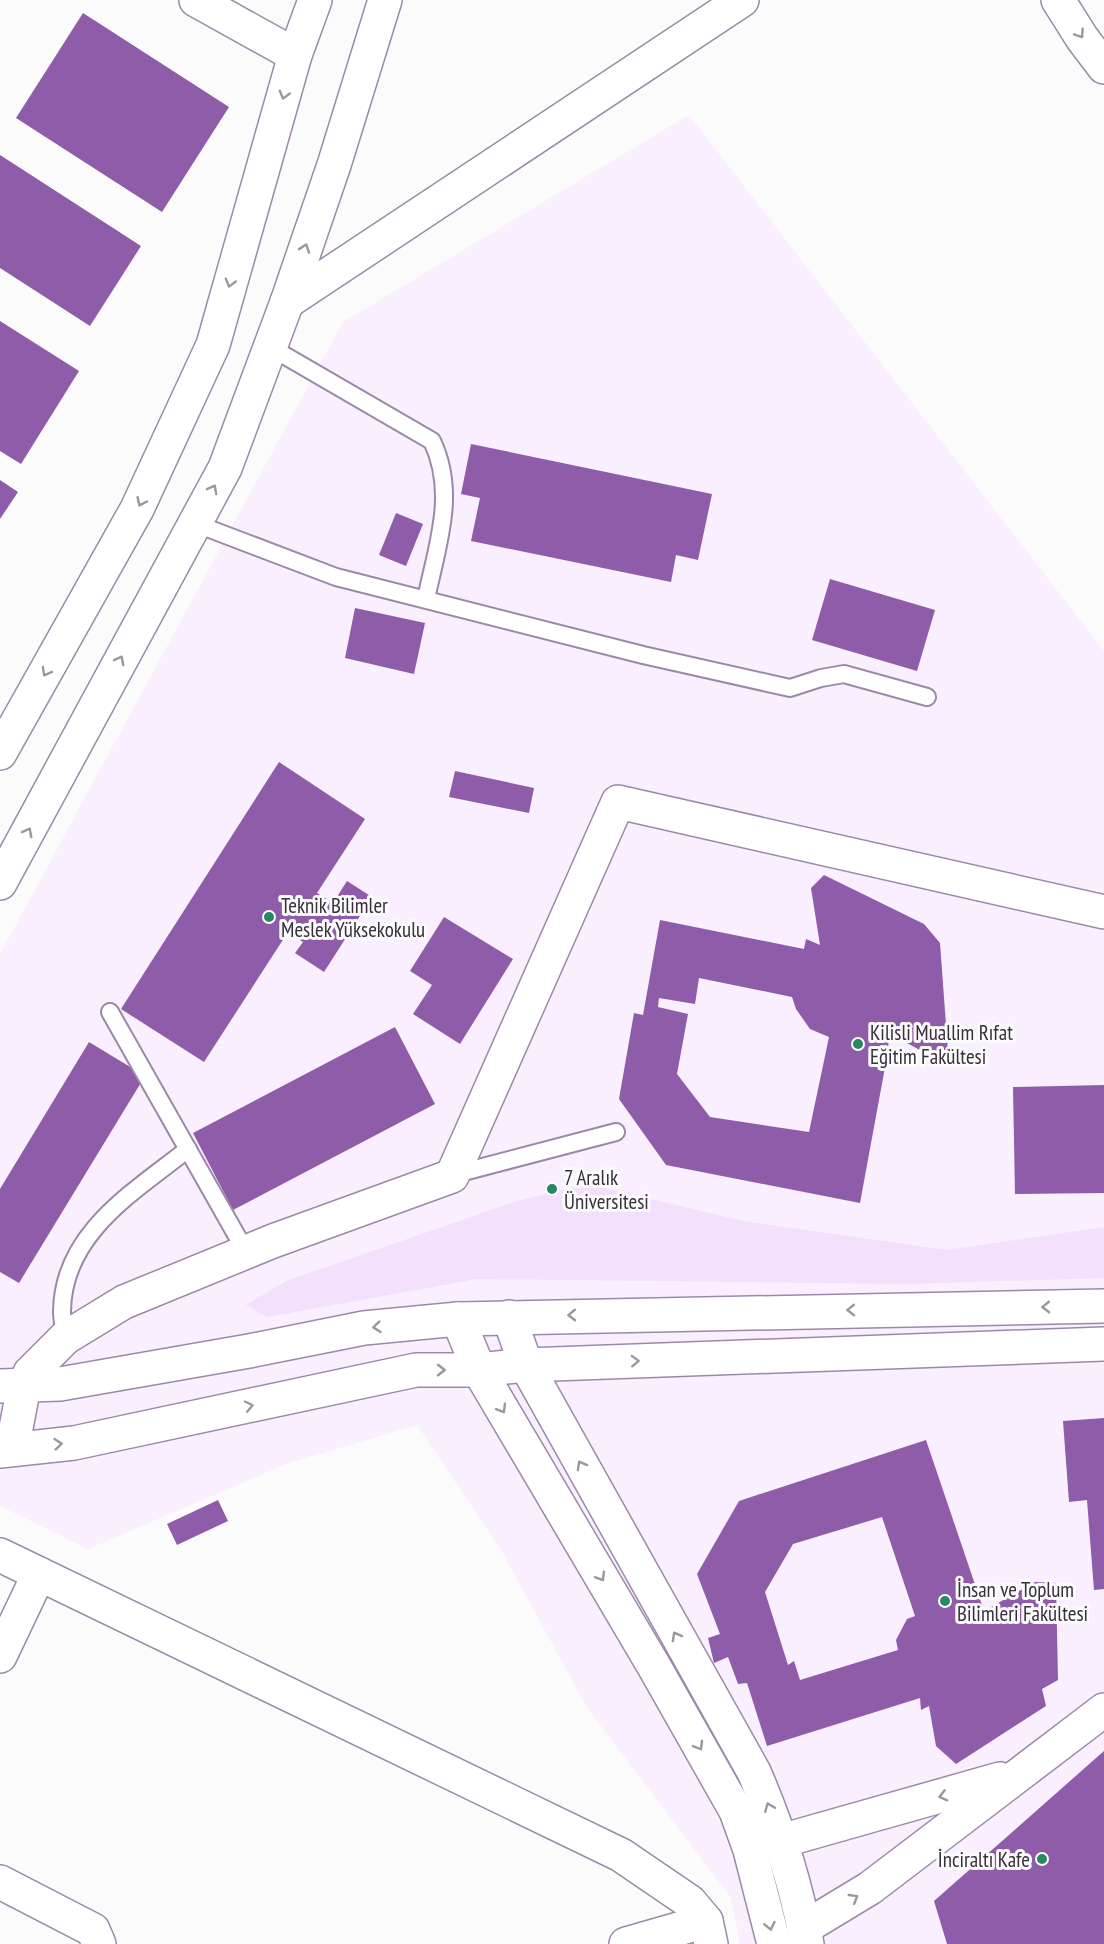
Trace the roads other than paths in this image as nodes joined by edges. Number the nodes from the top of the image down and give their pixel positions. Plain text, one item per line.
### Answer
1 (196, 0) edge
2 (315, 0) edge
3 (384, 0) edge
4 (742, 0) edge
5 (1058, 0) edge
6 (295, 55) junction
7 (1104, 67) edge
8 (287, 302) junction
9 (270, 347) junction
10 (194, 524) junction
11 (426, 599) junction
12 (927, 697) dead end
13 (5, 731) edge
14 (0, 884) edge
15 (1104, 912) edge
16 (110, 1012) dead end
17 (616, 1132) dead end
18 (188, 1149) junction
19 (452, 1176) junction
20 (246, 1252) junction
21 (1104, 1306) edge
22 (509, 1317) junction
23 (458, 1319) junction
24 (65, 1338) junction
25 (1104, 1344) edge
26 (526, 1365) junction
27 (479, 1370) junction
28 (12, 1386) edge
29 (6, 1450) edge
30 (0, 1555) edge
31 (39, 1574) junction
32 (0, 1656) edge
33 (1104, 1710) edge
34 (1019, 1773) junction
35 (781, 1841) junction
36 (0, 1882) edge
37 (709, 1932) edge
38 (805, 1936) edge
39 (99, 1944) edge
40 (626, 1944) edge
41 (774, 1944) edge

1 - 6 street
2 - 6 street
8 -> 3 street
4 - 8 street
5 -> 7 street
6 -> 13 street
8 - 9 street
10 -> 9 street
9 - 11 lane
10 - 11 lane
14 -> 10 street
11 - 12 lane
15 - 19 street
16 - 18 lane
17 - 19 lane
18 - 20 lane
18 - 24 lane
19 - 20 street
20 - 24 street
21 -> 22 street
22 - 23 street
22 - 26 street
23 - 27 street
23 -> 28 street
24 - 28 street
26 -> 25 street
26 - 27 street
35 -> 26 street
29 -> 27 street
27 -> 41 street
28 - 29 street
30 - 31 street
31 - 32 street
31 - 37 street
33 - 34 street
34 -> 35 street
38 -> 34 street
35 - 38 street
36 - 39 street
37 - 40 street

